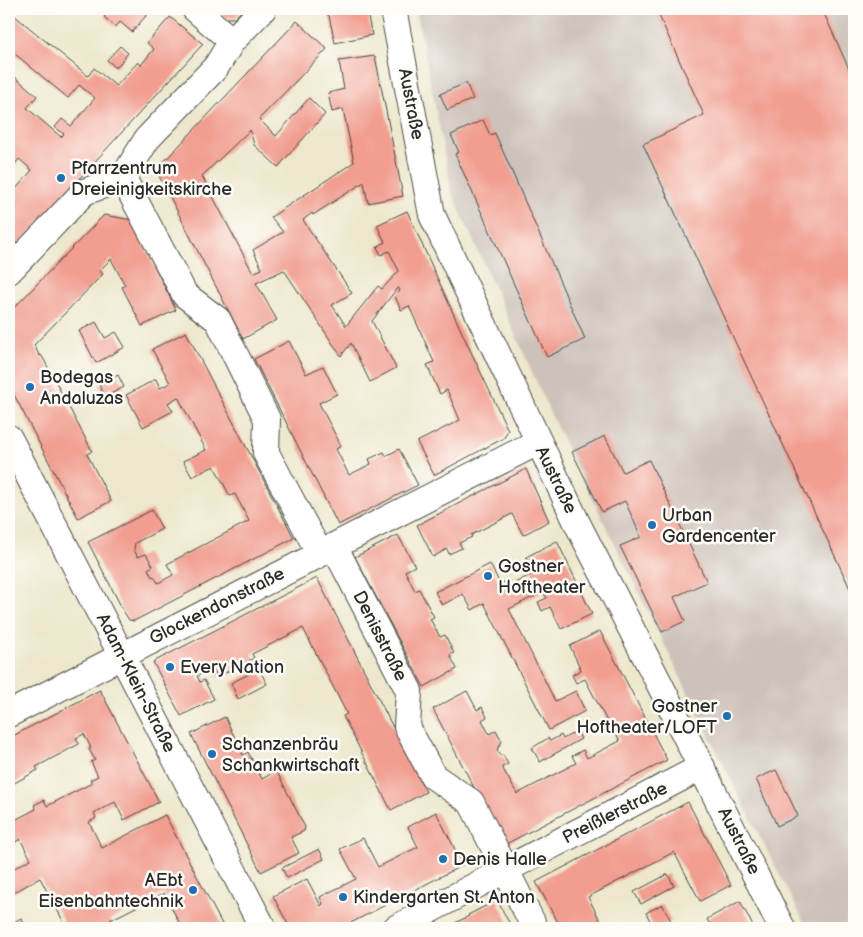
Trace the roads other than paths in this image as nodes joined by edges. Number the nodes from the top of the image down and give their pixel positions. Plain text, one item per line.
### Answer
1 (196, 9) edge
2 (263, 9) edge
3 (393, 9) edge
4 (232, 41) junction
5 (123, 178) junction
6 (9, 271) edge
7 (9, 438) edge
8 (538, 442) junction
9 (327, 550) junction
10 (122, 656) junction
11 (9, 714) edge
12 (702, 768) junction
13 (505, 870) junction
14 (263, 928) edge
15 (396, 928) edge
16 (533, 928) edge
17 (782, 928) edge

1 - 4 street
2 - 4 street
3 - 8 street, Austraße
4 - 5 street
5 - 6 street
5 - 9 street, Denisstraße
7 - 10 street, Adam-Klein-Straße
8 - 9 street, Glockendonstraße
8 - 12 street, Austraße
9 - 10 street, Glockendonstraße
9 - 13 street, Denisstraße
10 - 11 street, Glockendonstraße
10 - 14 street, Adam-Klein-Straße
12 - 13 street, Preißlerstraße
12 - 17 street, Austraße
13 - 15 street, Preißlerstraße
13 - 16 street, Denisstraße

